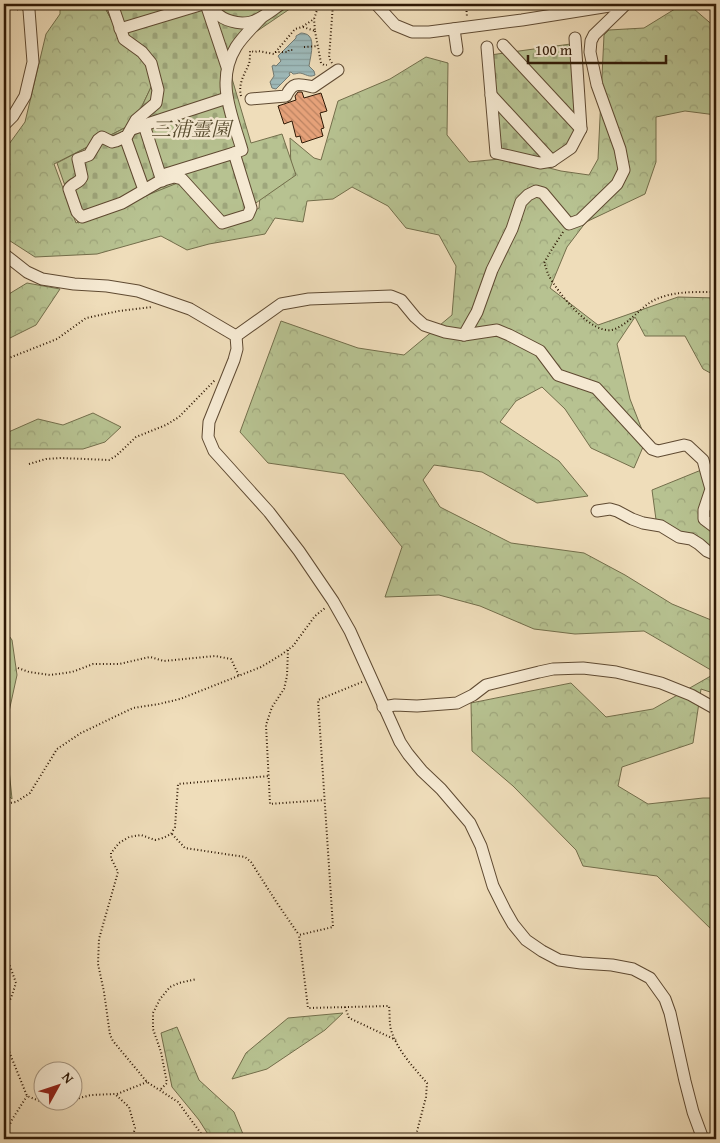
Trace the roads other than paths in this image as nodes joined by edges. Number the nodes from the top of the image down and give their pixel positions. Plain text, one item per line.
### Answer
1 (27, 4) edge
2 (112, 4) edge
3 (204, 4) edge
4 (210, 4) edge
5 (281, 4) edge
6 (376, 4) edge
7 (624, 4) edge
8 (261, 18) junction
9 (120, 29) junction
10 (454, 29) junction
11 (575, 38) dead end
12 (503, 46) dead end
13 (487, 47) dead end
14 (457, 50) dead end
15 (337, 66) road end
16 (227, 67) junction
17 (491, 95) junction
18 (227, 98) junction
19 (246, 99) road end
20 (4, 125) edge
21 (144, 125) junction
22 (581, 128) junction
23 (128, 133) junction
24 (234, 153) junction
25 (552, 161) junction
26 (161, 178) junction
27 (144, 190) junction
28 (4, 254) edge
29 (464, 335) junction
30 (236, 336) junction
31 (597, 511) dead end
32 (716, 528) edge
33 (716, 555) edge
34 (383, 707) junction
35 (716, 709) edge
36 (703, 1139) edge

1 - 20 street
2 - 9 street
3 - 9 street
3 - 16 street
4 - 8 street
5 - 8 street
6 - 10 street
7 - 10 street
7 - 29 street
8 - 16 street
9 - 23 street
10 - 14 street
11 - 22 street
12 - 22 street
13 - 17 street
15 - 19 street
16 - 18 street
17 - 25 street
17 - 25 street
18 - 21 street
18 - 24 street
21 - 23 street
21 - 26 street
22 - 25 street
23 - 27 street
23 - 27 street
24 - 26 street
24 - 26 street
26 - 27 street
28 - 30 street
29 - 30 street
29 - 32 street
30 - 34 street
31 - 33 street
34 - 35 street
34 - 36 street

